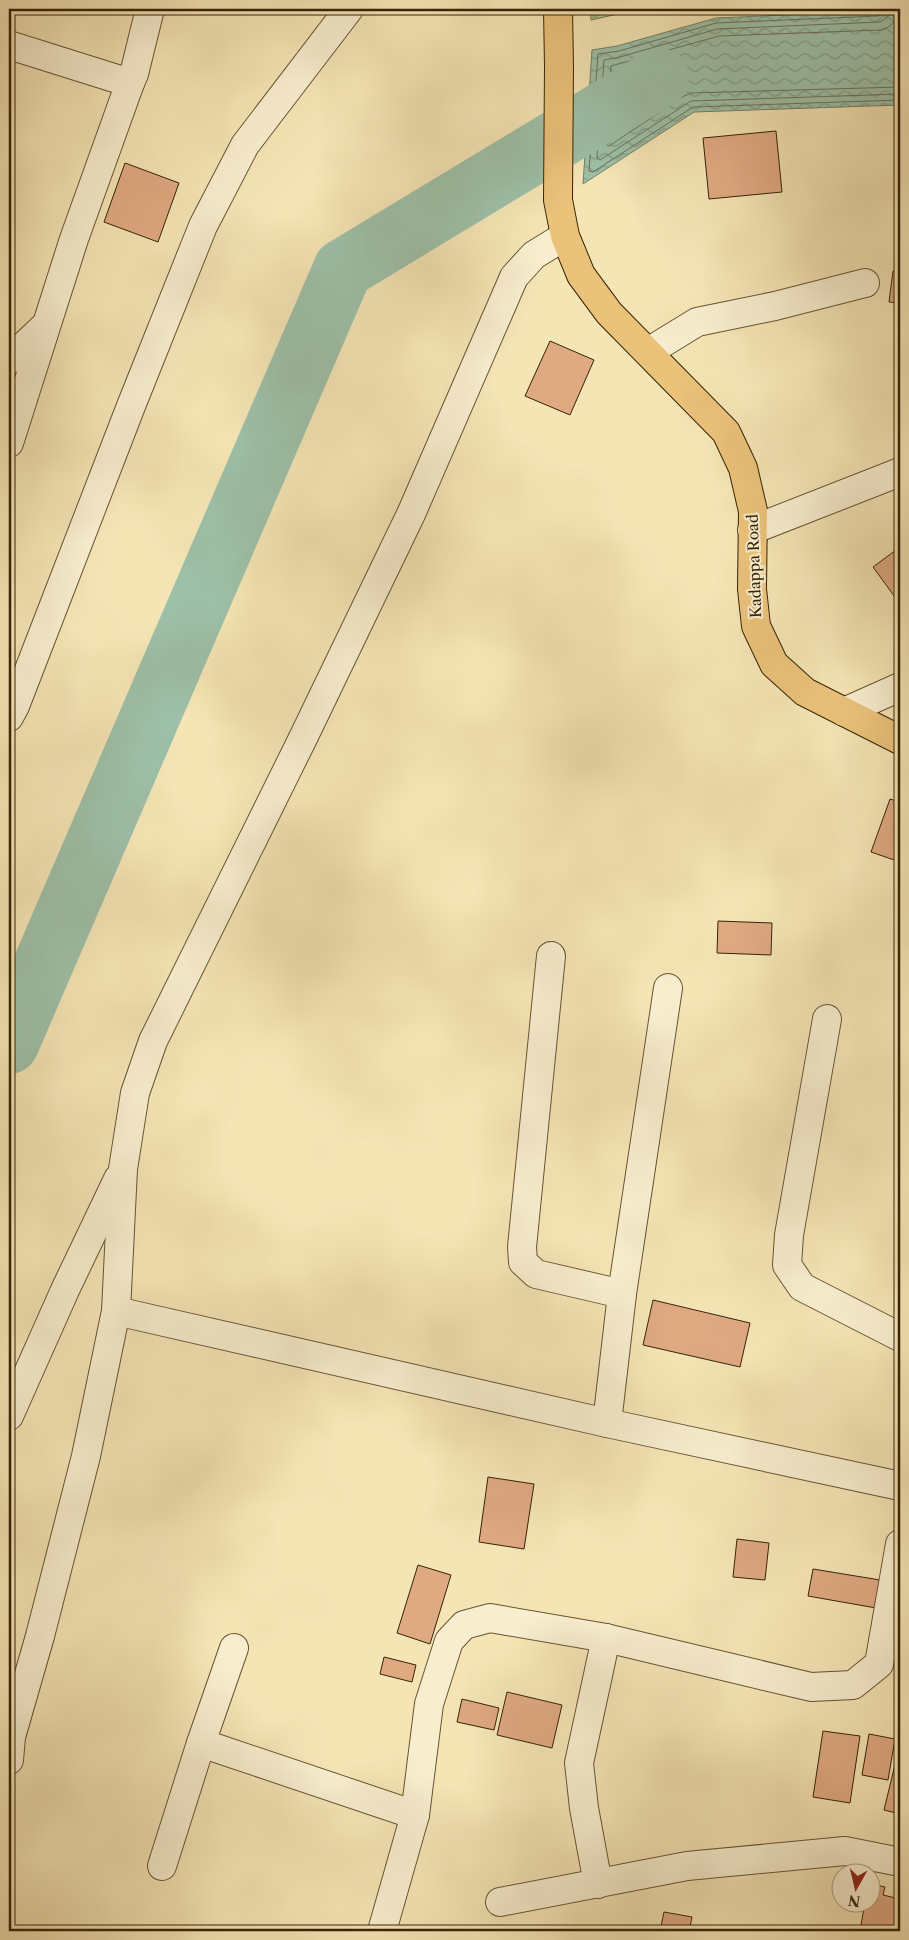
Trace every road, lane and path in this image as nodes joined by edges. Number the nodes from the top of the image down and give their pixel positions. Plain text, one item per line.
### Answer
1 (150, 9) edge
2 (349, 9) edge
3 (558, 9) edge
4 (9, 45) edge
5 (130, 83) junction
6 (565, 236) junction
7 (865, 283) dead end
8 (47, 324) junction
9 (648, 352) junction
10 (9, 360) edge
11 (9, 443) edge
12 (900, 472) edge
13 (752, 530) junction
14 (900, 687) edge
15 (844, 712) junction
16 (9, 717) edge
17 (900, 740) edge
18 (551, 956) dead end
19 (668, 988) dead end
20 (826, 1020) dead end
21 (123, 1168) junction
22 (622, 1294) junction
23 (116, 1311) junction
24 (900, 1337) edge
25 (9, 1416) edge
26 (607, 1423) junction
27 (900, 1486) edge
28 (900, 1544) edge
29 (606, 1638) junction
30 (234, 1648) dead end
31 (201, 1743) junction
32 (9, 1760) edge
33 (415, 1815) junction
34 (900, 1862) edge
35 (162, 1866) dead end
36 (598, 1884) junction
37 (500, 1902) dead end
38 (382, 1931) edge

1 - 5 street
2 - 16 street
3 - 6 main road, Kadappa Road
4 - 5 street
5 - 8 street
6 - 9 main road, Kadappa Road
6 - 21 street
7 - 9 street
8 - 10 street
8 - 11 street
9 - 13 main road, Kadappa Road
12 - 13 street
13 - 15 main road, Kadappa Road
14 - 15 street
15 - 17 main road, Kadappa Road
18 - 22 street
19 - 22 street
20 - 24 street
21 - 23 street
21 - 25 street
22 - 26 street
23 - 26 street
23 - 32 street
26 - 27 street
28 - 29 street
29 - 33 street
29 - 36 street
30 - 31 street
31 - 33 street
31 - 35 street
33 - 38 street
34 - 36 street
36 - 37 street

